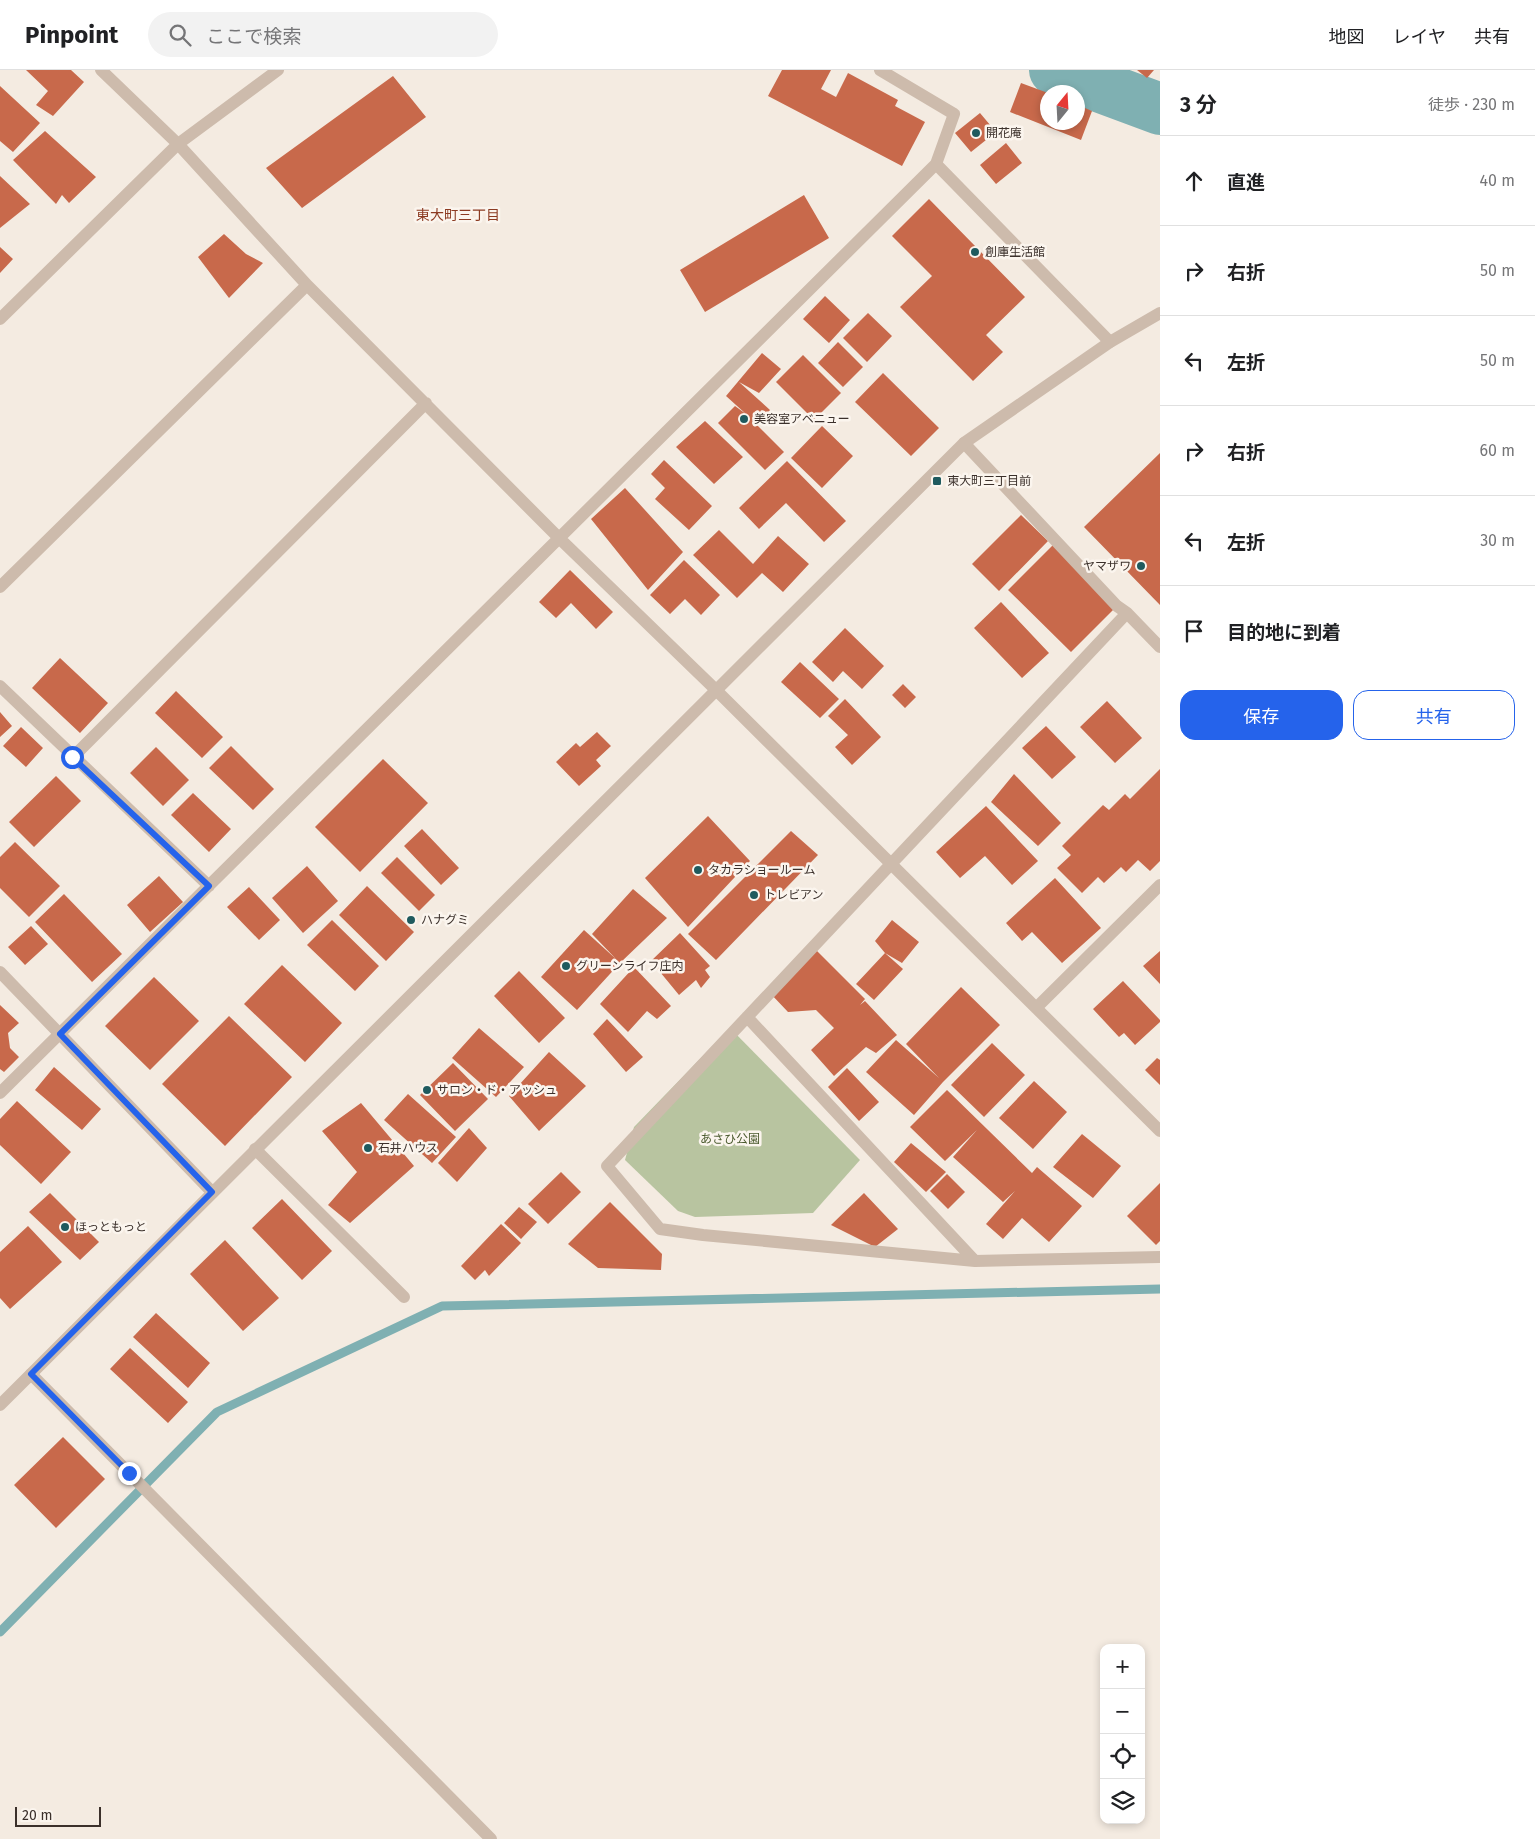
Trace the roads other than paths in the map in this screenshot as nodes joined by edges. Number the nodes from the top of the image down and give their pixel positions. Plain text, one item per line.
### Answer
1 (100, 70) edge
2 (278, 70) edge
3 (880, 70) edge
4 (178, 144) junction
5 (936, 164) junction
6 (307, 285) junction
7 (1160, 313) edge
8 (0, 319) edge
9 (1110, 342) junction
10 (426, 403) junction
11 (964, 443) junction
12 (559, 538) junction
13 (0, 587) edge
14 (1127, 613) junction
15 (1160, 647) edge
16 (0, 686) edge
17 (716, 690) junction
18 (72, 757) junction
19 (891, 864) junction
20 (1160, 885) edge
21 (209, 886) junction
22 (0, 972) edge
23 (1036, 1008) junction
24 (747, 1017) junction
25 (60, 1034) junction
26 (0, 1093) edge
27 (1160, 1131) edge
28 (255, 1150) junction
29 (212, 1192) junction
30 (1160, 1257) edge
31 (975, 1261) junction
32 (404, 1297) dead end
33 (31, 1374) junction
34 (0, 1406) edge
35 (490, 1839) edge

1 - 4 street
2 - 4 street
3 - 5 street
4 - 6 street
4 - 8 street
5 - 9 street
5 - 12 street
6 - 10 street
6 - 13 street
7 - 9 street
9 - 11 street
10 - 12 street
10 - 18 street
11 - 14 street
11 - 17 street
12 - 17 street
12 - 21 street
14 - 15 street
14 - 19 street
16 - 18 street
17 - 19 street
17 - 28 street
18 - 21 street
19 - 23 street
19 - 24 street
20 - 23 street
21 - 25 street
22 - 25 street
23 - 27 street
24 - 31 street
24 - 31 street
25 - 26 street
25 - 29 street
28 - 29 street
28 - 32 street
29 - 33 street
30 - 31 street
33 - 34 street
33 - 35 street

